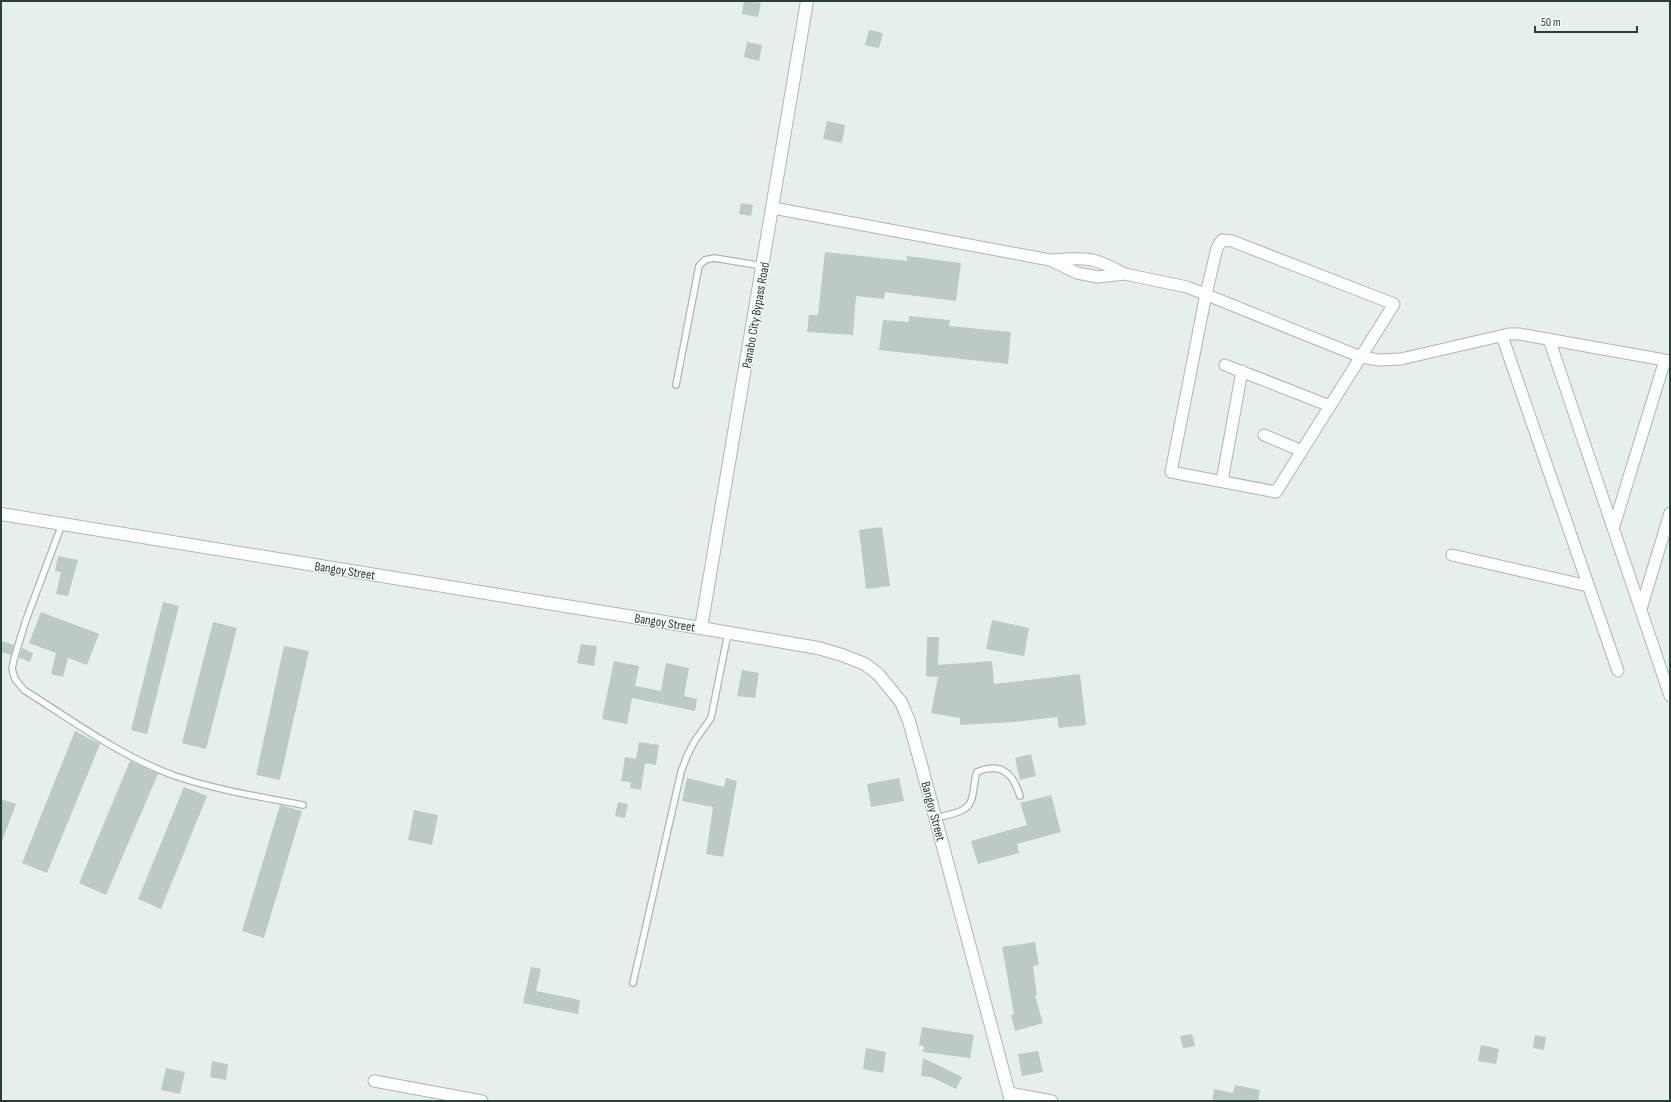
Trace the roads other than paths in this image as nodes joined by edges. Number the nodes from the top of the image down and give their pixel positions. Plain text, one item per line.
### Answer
1 (807, 1) edge
2 (773, 208) junction
3 (1050, 260) junction
4 (763, 266) junction
5 (1125, 274) junction
6 (1206, 294) junction
7 (1502, 336) junction
8 (1549, 339) junction
9 (1361, 357) junction
10 (1668, 361) edge
11 (1226, 365) dead end
12 (1242, 371) junction
13 (676, 385) dead end
14 (1330, 406) junction
15 (1264, 435) dead end
16 (1302, 451) junction
17 (1222, 482) junction
18 (1670, 513) edge
19 (1, 514) edge
20 (63, 523) junction
21 (1614, 526) junction
22 (1452, 555) dead end
23 (1588, 586) junction
24 (1641, 609) junction
25 (701, 628) junction
26 (728, 633) junction
27 (1618, 671) dead end
28 (1670, 695) edge
29 (1020, 796) dead end
30 (303, 804) dead end
31 (936, 818) junction
32 (633, 983) dead end
33 (374, 1081) dead end
34 (1010, 1097) edge
35 (482, 1101) edge
36 (1052, 1101) edge

1 - 2 main road, Panabo City Bypass Road
2 - 3 street
2 - 4 main road, Panabo City Bypass Road
3 - 5 street
3 - 5 street
4 - 13 lane
4 - 25 main road, Panabo City Bypass Road
5 - 6 street
6 - 9 street
6 - 9 street
6 - 17 street
7 - 8 street
7 - 9 street
7 - 23 street
8 - 10 street
8 - 21 street
9 - 14 street
10 - 21 street
11 - 12 street
12 - 14 street
12 - 17 street
14 - 16 street
15 - 16 street
16 - 17 street
18 - 24 street
19 - 20 main road, Bangoy Street
20 - 25 main road, Bangoy Street
20 - 30 lane
21 - 24 street
22 - 23 street
23 - 27 street
24 - 28 street
25 - 26 main road, Bangoy Street
26 - 31 main road, Bangoy Street
26 - 32 lane
29 - 31 lane
31 - 34 main road, Bangoy Street
33 - 35 street
34 - 36 street

